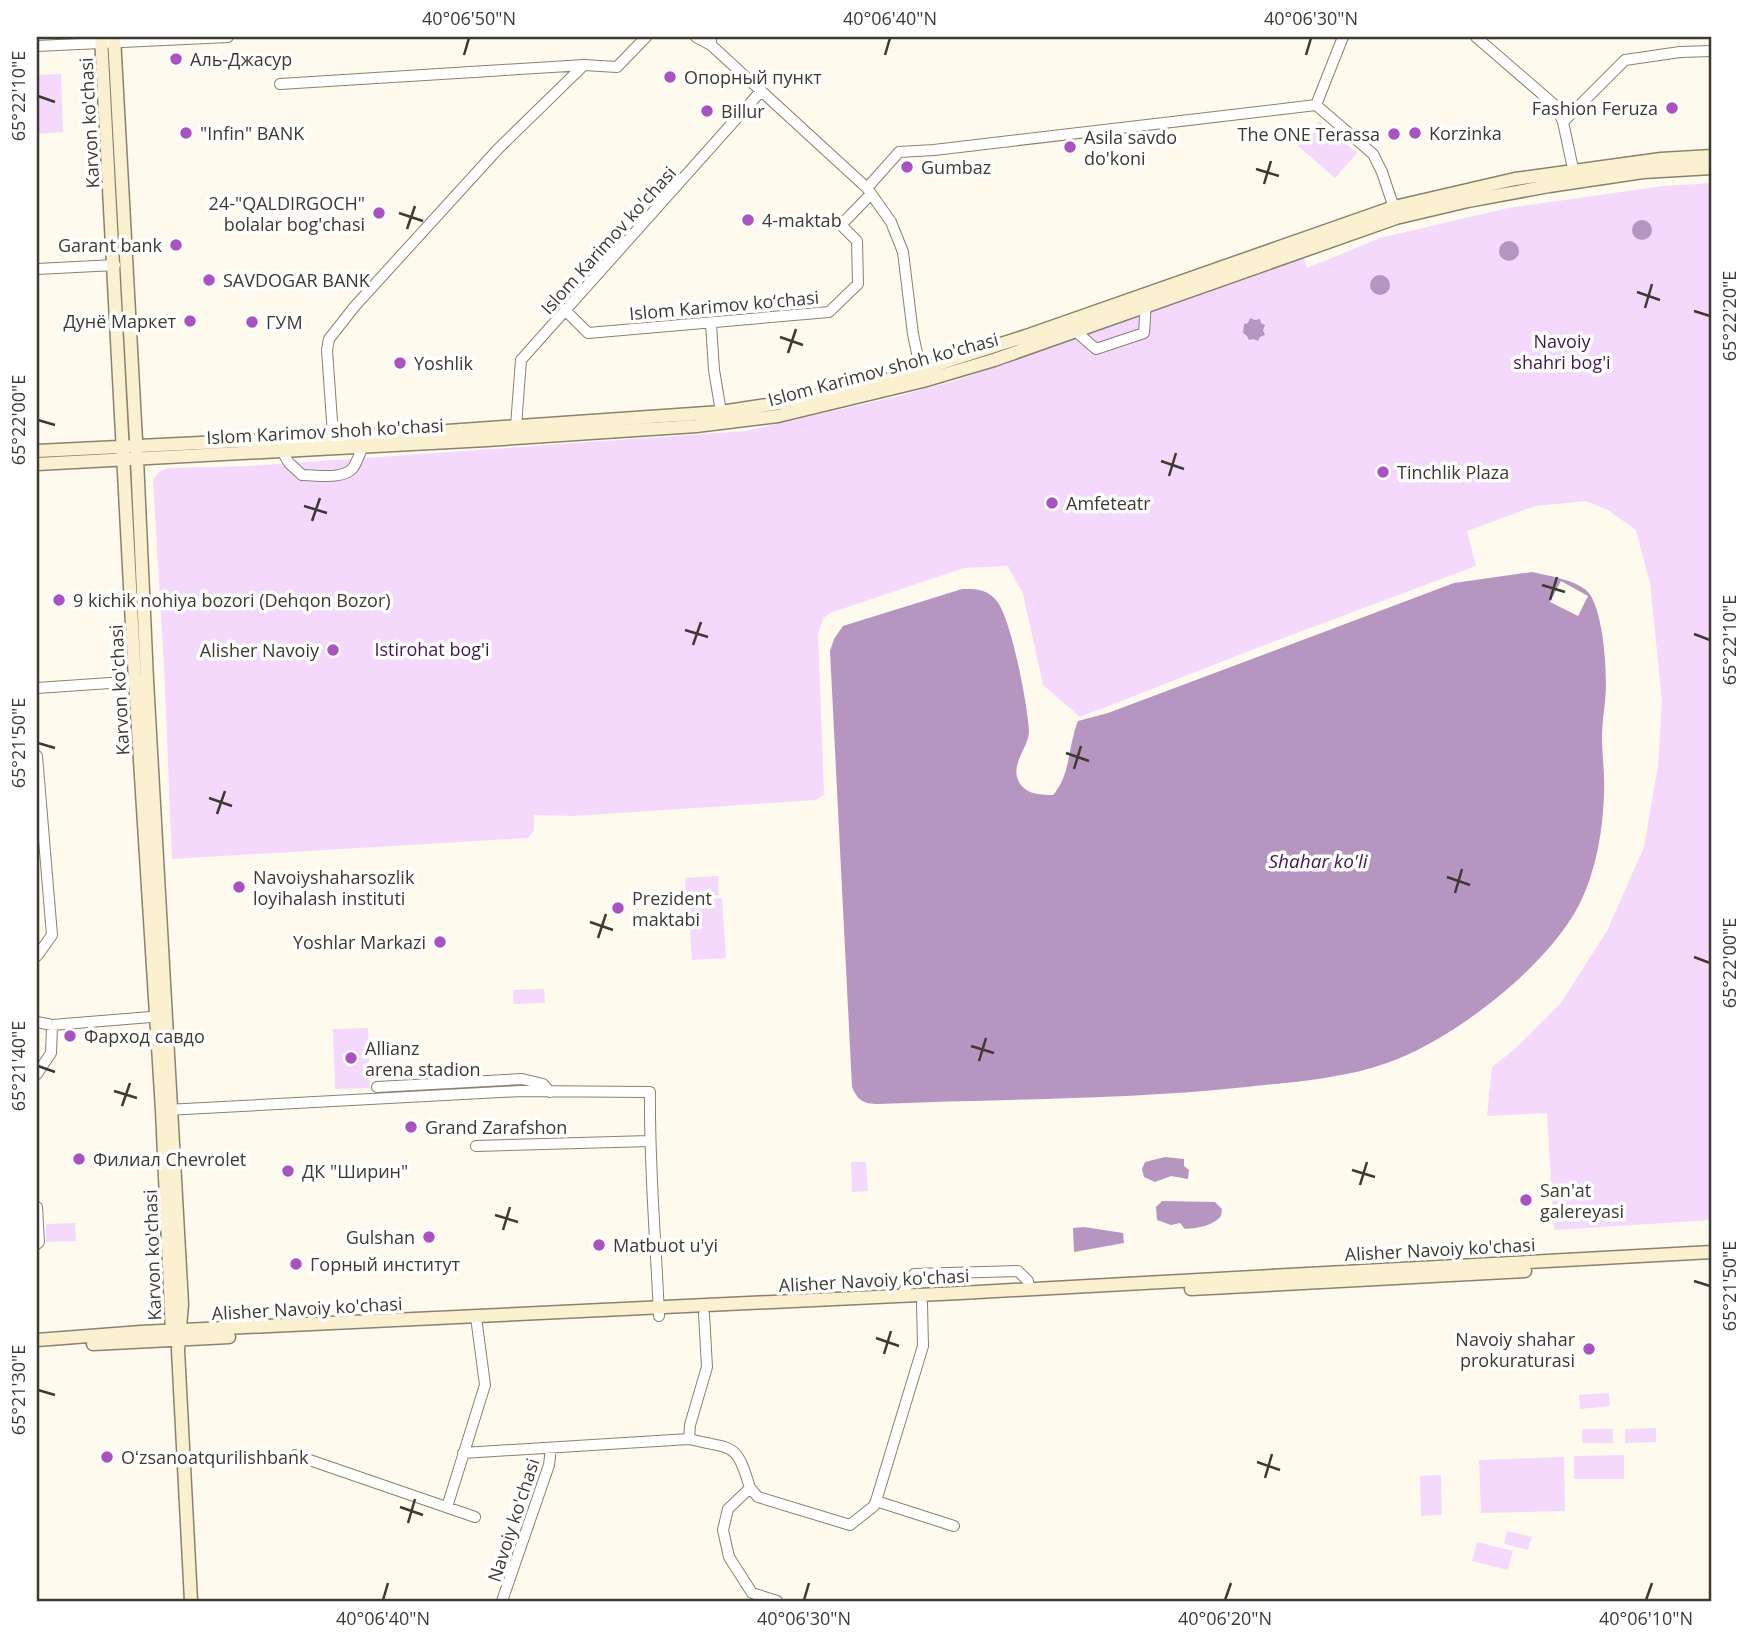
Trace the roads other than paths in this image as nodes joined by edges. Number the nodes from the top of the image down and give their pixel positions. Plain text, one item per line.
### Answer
1 (220, 37) edge
2 (228, 37) edge
3 (646, 37) edge
4 (696, 37) edge
5 (1343, 37) edge
6 (1476, 37) edge
7 (108, 39) edge
8 (711, 41) edge
9 (37, 46) edge
10 (1712, 51) edge
11 (583, 65) junction
12 (280, 85) dead end
13 (761, 91) junction
14 (1316, 104) junction
15 (1563, 122) junction
16 (1712, 156) edge
17 (1712, 169) edge
18 (1575, 176) junction
19 (869, 191) junction
20 (1395, 212) junction
21 (115, 265) junction
22 (37, 269) edge
23 (1146, 301) junction
24 (565, 310) junction
25 (711, 324) junction
26 (1070, 327) junction
27 (922, 375) junction
28 (721, 412) junction
29 (516, 426) junction
30 (333, 435) junction
31 (275, 438) junction
32 (136, 445) junction
33 (122, 446) junction
34 (363, 446) junction
35 (37, 451) edge
36 (282, 451) junction
37 (123, 459) junction
38 (137, 459) junction
39 (37, 464) edge
40 (141, 681) junction
41 (37, 688) edge
42 (37, 756) edge
43 (37, 956) edge
44 (162, 1017) junction
45 (37, 1022) edge
46 (52, 1025) junction
47 (37, 1074) edge
48 (377, 1087) dead end
49 (550, 1091) junction
50 (167, 1110) junction
51 (650, 1141) junction
52 (476, 1146) dead end
53 (37, 1207) edge
54 (38, 1243) edge
55 (1712, 1252) edge
56 (1712, 1261) edge
57 (1475, 1269) junction
58 (1028, 1289) junction
59 (1079, 1291) junction
60 (912, 1299) junction
61 (659, 1312) junction
62 (704, 1314) junction
63 (476, 1321) junction
64 (176, 1339) junction
65 (37, 1340) edge
66 (37, 1347) edge
67 (688, 1439) junction
68 (551, 1448) junction
69 (463, 1453) junction
70 (295, 1455) dead end
71 (750, 1488) junction
72 (876, 1502) junction
73 (447, 1507) junction
74 (475, 1517) dead end
75 (954, 1527) dead end
76 (191, 1601) edge
77 (502, 1601) edge
78 (777, 1601) edge

1 - 2 street
1 - 7 street
3 - 11 street
4 - 8 street
5 - 14 street
6 - 15 street
7 - 9 street
7 - 21 main road, Karvon ko'chasi
7 - 32 main road
8 - 13 street
10 - 15 street
11 - 12 street
11 - 30 street
13 - 19 street
13 - 24 street, Islom Karimov ko'chasi
14 - 19 street
14 - 20 street
15 - 18 street
16 - 18 main road, Islom Karimov shoh ko'chasi
17 - 18 main road, Islom Karimov shoh ko'chasi
18 - 20 main road, Islom Karimov shoh ko'chasi
19 - 25 street, Islom Karimov ko‘chasi
19 - 27 street
20 - 23 main road, Islom Karimov shoh ko'chasi
21 - 22 street
21 - 33 main road, Karvon ko'chasi
23 - 26 main road, Islom Karimov shoh ko'chasi
23 - 26 street
24 - 25 street, Islom Karimov ko‘chasi
24 - 29 street, Islom Karimov ko'chasi
25 - 28 street
26 - 27 main road, Islom Karimov shoh ko'chasi
27 - 28 main road, Islom Karimov shoh ko'chasi
27 - 34 main road, Islom Karimov shoh ko'chasi
28 - 29 main road, Islom Karimov shoh ko'chasi
29 - 30 main road, Islom Karimov shoh ko'chasi
30 - 31 main road, Islom Karimov shoh ko'chasi
31 - 32 main road, Islom Karimov shoh ko'chasi
31 - 36 street
32 - 33 main road, Islom Karimov shoh ko'chasi
32 - 38 main road
33 - 35 main road, Islom Karimov shoh ko'chasi
33 - 37 main road, Karvon ko'chasi
34 - 36 main road, Islom Karimov shoh ko'chasi
34 - 36 street
36 - 38 main road, Islom Karimov shoh ko'chasi
37 - 38 main road, Islom Karimov shoh ko'chasi
37 - 39 main road, Islom Karimov shoh ko'chasi
37 - 40 main road, Karvon ko'chasi
38 - 40 main road
40 - 41 street
40 - 44 main road, Karvon ko'chasi
42 - 43 street
44 - 46 street
44 - 50 main road, Karvon ko'chasi
45 - 46 street
46 - 47 street
48 - 49 street
49 - 50 street
49 - 51 street
50 - 64 main road, Karvon ko'chasi
51 - 52 street
51 - 61 street
53 - 54 street
55 - 57 main road, Alisher Navoiy ko'chasi
56 - 57 main road, Alisher Navoiy ko'chasi
57 - 59 main road, Alisher Navoiy ko'chasi
58 - 59 main road, Alisher Navoiy ko'chasi
58 - 60 main road, Alisher Navoiy ko'chasi
58 - 60 street
59 - 60 main road, Alisher Navoiy ko'chasi
60 - 61 main road, Alisher Navoiy ko'chasi
60 - 62 main road, Alisher Navoiy ko'chasi
60 - 72 street
61 - 62 main road, Alisher Navoiy ko'chasi
61 - 63 main road, Alisher Navoiy ko'chasi
62 - 67 street
63 - 64 main road, Alisher Navoiy ko'chasi
63 - 69 street
64 - 65 main road, Alisher Navoiy ko'chasi
64 - 66 main road, Alisher Navoiy ko'chasi
64 - 76 main road, Karvon ko'chasi
67 - 68 street, Navoiy ko'chasi
67 - 71 street, Navoiy ko'chasi
68 - 69 street, Navoiy ko'chasi
68 - 77 street, Navoiy ko'chasi
69 - 73 street
70 - 73 street
71 - 72 street
71 - 78 street
72 - 75 street
73 - 74 street

